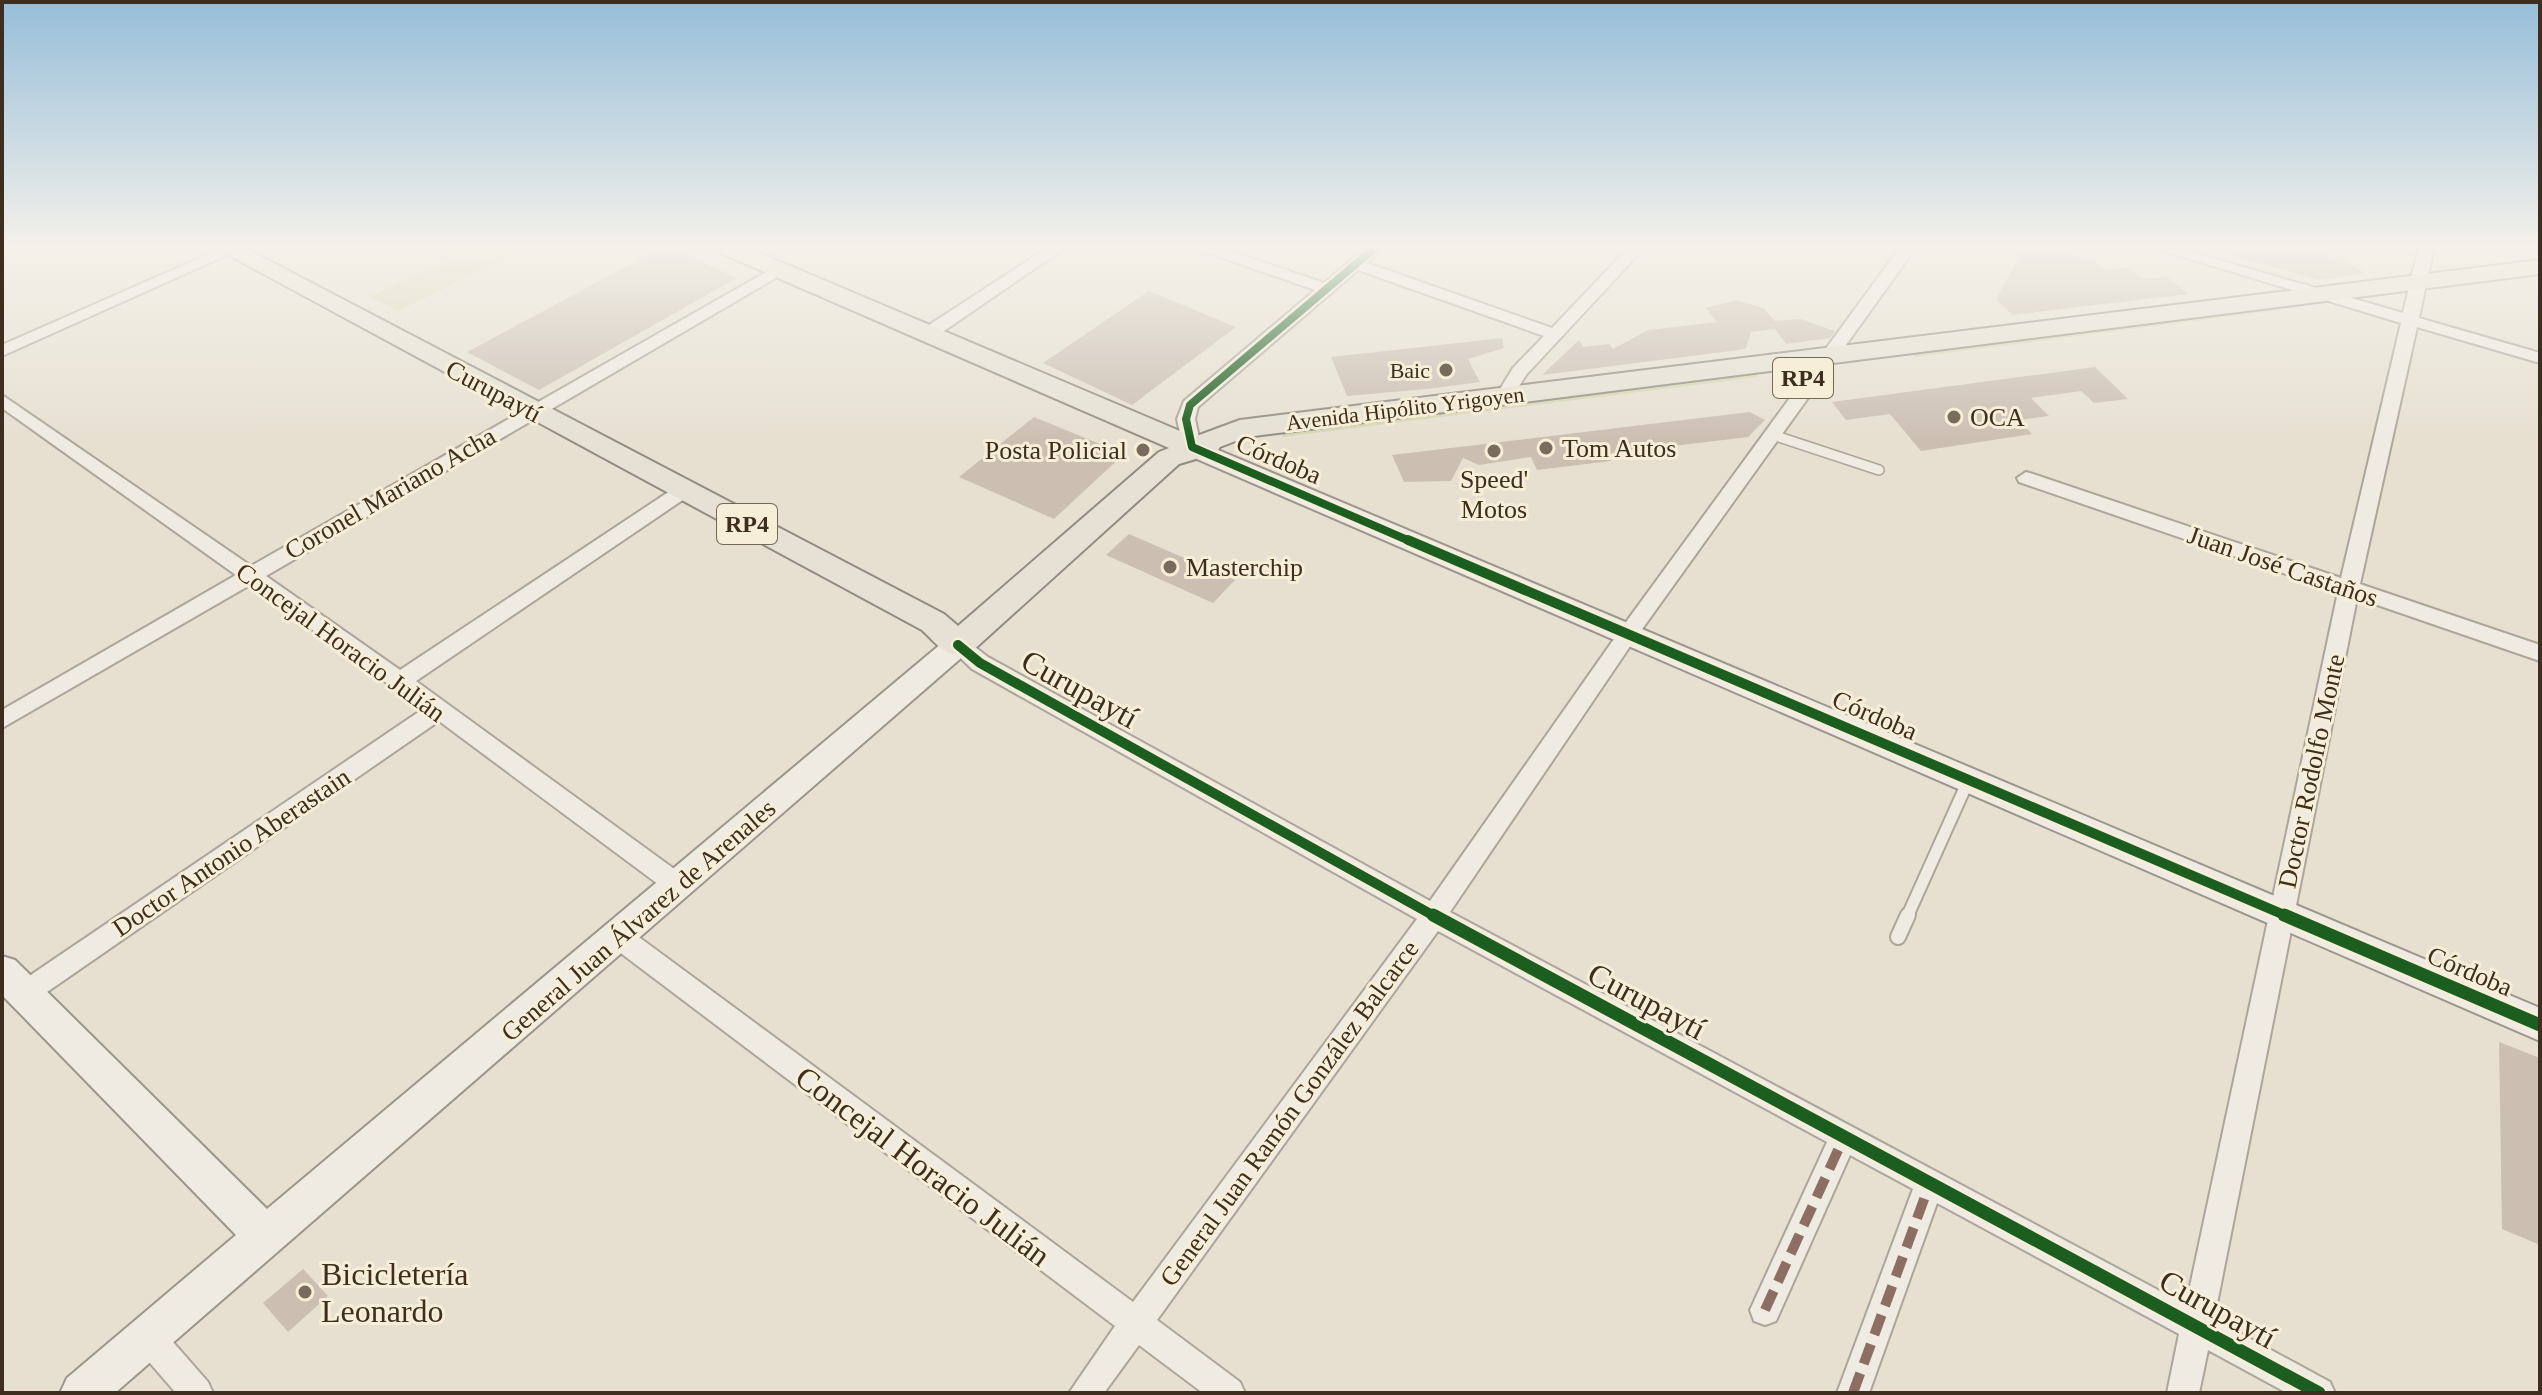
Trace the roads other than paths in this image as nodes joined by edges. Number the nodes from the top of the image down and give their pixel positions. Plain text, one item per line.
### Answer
1 (90, 311) edge
2 (348, 311) edge
3 (706, 311) edge
4 (878, 311) edge
5 (962, 311) edge
6 (1298, 311) edge
7 (1489, 311) edge
8 (1576, 311) edge
9 (1863, 311) edge
10 (2183, 311) edge
11 (2330, 311) edge
12 (2411, 311) edge
13 (2434, 311) edge
14 (929, 333) junction
15 (1554, 334) junction
16 (2, 351) edge
17 (1833, 354) junction
18 (2540, 358) edge
19 (1812, 376) junction
20 (1506, 394) junction
21 (2, 400) edge
22 (531, 411) junction
23 (1770, 434) junction
24 (1192, 447) junction
25 (1879, 470) dead end
26 (2026, 478) dead end
27 (683, 491) junction
28 (249, 575) junction
29 (2349, 588) junction
30 (1628, 634) junction
31 (958, 645) junction
32 (2540, 653) edge
33 (400, 681) junction
34 (437, 711) junction
35 (2, 720) edge
36 (1969, 778) junction
37 (679, 886) junction
38 (2281, 914) junction
39 (1434, 916) junction
40 (619, 937) junction
41 (1898, 937) dead end
42 (13, 982) edge
43 (2540, 1025) edge
44 (1844, 1137) junction
45 (1930, 1183) junction
46 (266, 1237) junction
47 (1765, 1310) dead end
48 (1134, 1324) junction
49 (2198, 1327) junction
50 (148, 1337) junction
51 (82, 1393) edge
52 (197, 1393) edge
53 (1085, 1393) edge
54 (1229, 1393) edge
55 (1853, 1393) edge
56 (2183, 1393) edge
57 (2319, 1393) edge

1 - 16 street
2 - 22 main road, Curupaytí / RP4
3 - 22 street, Coronel Mariano Acha
4 - 14 main road, Córdoba / RP4
5 - 14 street
6 - 24 street
7 - 15 street
8 - 15 street
9 - 17 street, General Juan Ramón González Balcarce
10 - 17 main road, Avenida Hipólito Yrigoyen / RP4
11 - 19 main road, Avenida Hipólito Yrigoyen / RP4
12 - 29 street, Doctor Rodolfo Monte
13 - 18 street
14 - 24 main road, Córdoba / RP4
15 - 20 street
17 - 19 street, General Juan Ramón González Balcarce
17 - 20 main road, Avenida Hipólito Yrigoyen / RP4
19 - 23 street, General Juan Ramón González Balcarce
19 - 24 main road, Avenida Hipólito Yrigoyen / RP4
20 - 24 main road, Avenida Hipólito Yrigoyen / RP4
21 - 28 street, Concejal Horacio Julián
22 - 27 main road, Curupaytí / RP4
22 - 28 street, Coronel Mariano Acha
23 - 25 lane
23 - 30 street, General Juan Ramón González Balcarce
24 - 30 street, Córdoba
24 - 31 main road, General Juan Álvarez de Arenales / RP4
26 - 29 street, Juan José Castaños
27 - 31 main road, Curupaytí / RP4
27 - 33 street
28 - 33 street, Concejal Horacio Julián
28 - 35 street, Coronel Mariano Acha
29 - 32 street, Juan José Castaños
29 - 38 street, Doctor Rodolfo Monte
30 - 36 street, Córdoba
30 - 39 street, General Juan Ramón González Balcarce
31 - 37 street, General Juan Álvarez de Arenales
31 - 39 street, Curupaytí
33 - 34 street, Concejal Horacio Julián
34 - 37 street, Concejal Horacio Julián
34 - 42 street, Doctor Antonio Aberastain
36 - 38 street, Córdoba
36 - 41 lane
37 - 40 street, General Juan Álvarez de Arenales
38 - 43 street, Córdoba
38 - 49 street, Doctor Rodolfo Monte
39 - 44 street, Curupaytí
39 - 48 street, General Juan Ramón González Balcarce
40 - 46 street, General Juan Álvarez de Arenales
40 - 48 street, Concejal Horacio Julián
42 - 46 street
44 - 45 street, Curupaytí
44 - 47 street
45 - 49 street, Curupaytí
45 - 55 street
46 - 50 street, General Juan Álvarez de Arenales
48 - 53 street, General Juan Ramón González Balcarce
48 - 54 street, Concejal Horacio Julián
49 - 56 street, Doctor Rodolfo Monte
49 - 57 street, Curupaytí
50 - 51 street, General Juan Álvarez de Arenales
50 - 52 street

